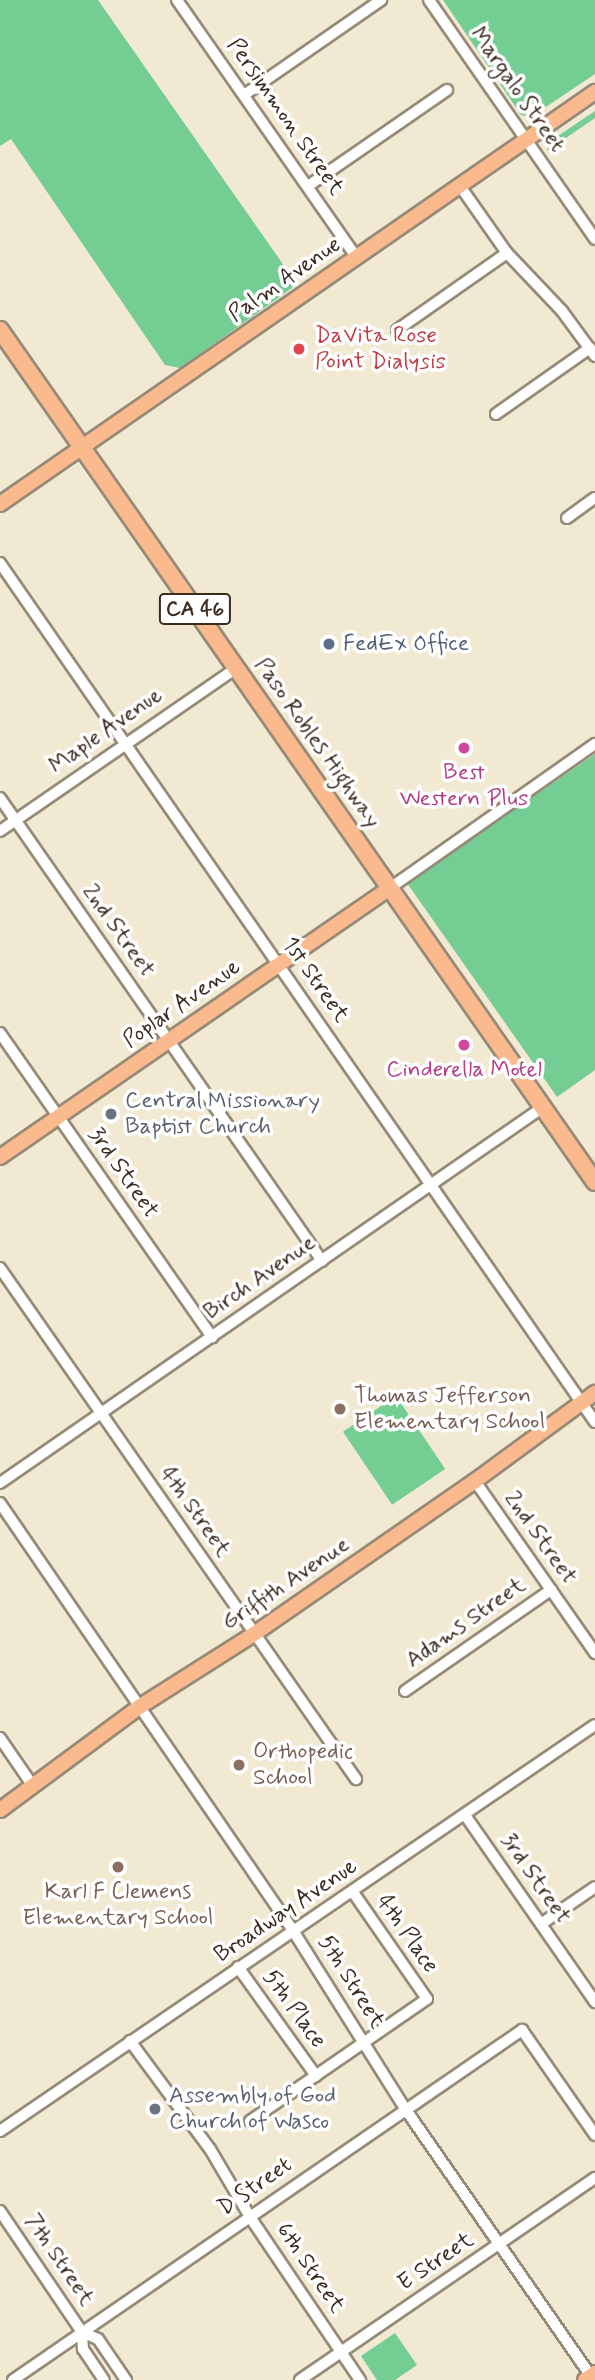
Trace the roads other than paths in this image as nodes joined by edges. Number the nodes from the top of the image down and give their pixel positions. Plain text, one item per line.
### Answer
1 (381, 0) edge
2 (429, 0) edge
3 (181, 2) edge
4 (447, 90) dead end
5 (595, 92) edge
6 (244, 95) junction
7 (526, 140) junction
8 (308, 186) junction
9 (460, 186) junction
10 (595, 239) edge
11 (507, 253) junction
12 (357, 258) junction
13 (0, 330) edge
14 (397, 330) dead end
15 (592, 352) edge
16 (496, 414) dead end
17 (83, 447) junction
18 (595, 499) edge
19 (0, 504) edge
20 (568, 518) dead end
21 (0, 563) edge
22 (236, 668) junction
23 (126, 744) junction
24 (595, 744) edge
25 (0, 798) edge
26 (15, 820) junction
27 (0, 831) edge
28 (390, 888) junction
29 (279, 965) junction
30 (0, 1033) edge
31 (169, 1041) junction
32 (543, 1107) junction
33 (58, 1117) junction
34 (0, 1157) edge
35 (595, 1182) edge
36 (430, 1184) junction
37 (322, 1261) junction
38 (0, 1268) edge
39 (212, 1337) junction
40 (595, 1393) edge
41 (581, 1402) junction
42 (101, 1413) junction
43 (595, 1422) edge
44 (475, 1481) junction
45 (0, 1483) edge
46 (0, 1503) edge
47 (551, 1590) junction
48 (254, 1634) junction
49 (595, 1653) edge
50 (405, 1691) dead end
51 (139, 1707) junction
52 (595, 1725) edge
53 (0, 1738) edge
54 (356, 1779) dead end
55 (33, 1786) junction
56 (0, 1810) edge
57 (465, 1815) junction
58 (595, 1887) edge
59 (353, 1892) junction
60 (541, 1924) junction
61 (292, 1929) junction
62 (238, 1967) junction
63 (595, 2001) edge
64 (130, 2041) junction
65 (364, 2043) junction
66 (316, 2076) junction
67 (405, 2110) junction
68 (250, 2121) dead end
69 (0, 2131) edge
70 (595, 2135) edge
71 (595, 2178) edge
72 (0, 2211) edge
73 (250, 2217) junction
74 (499, 2244) junction
75 (82, 2332) junction
76 (341, 2352) junction
77 (591, 2377) edge
78 (13, 2380) edge
79 (104, 2380) edge
80 (126, 2380) edge
81 (300, 2380) edge
82 (360, 2380) edge

1 - 6 street
2 - 7 street, Margalo Street
3 - 6 street, Persimmon Street
4 - 8 street
5 - 7 main road, Palm Avenue
6 - 8 street, Persimmon Street
7 - 9 main road, Palm Avenue
7 - 10 street, Margalo Street
8 - 12 street, Persimmon Street
9 - 11 street
9 - 12 main road, Palm Avenue
11 - 14 street
11 - 15 street
12 - 17 main road, Palm Avenue
13 - 17 highway, Paso Robles Highway / CA 46
15 - 16 street
17 - 19 main road, Palm Avenue
17 - 22 highway, Paso Robles Highway / CA 46
18 - 20 street
21 - 23 street, 1st Street
22 - 23 street, Maple Avenue
22 - 28 highway, Paso Robles Highway / CA 46
23 - 26 street, Maple Avenue
23 - 29 street, 1st Street
24 - 28 street
25 - 26 street, 2nd Street
26 - 27 street, Maple Avenue
26 - 31 street, 2nd Street
28 - 29 main road, Poplar Avenue
28 - 32 highway, Paso Robles Highway / CA 46
29 - 31 main road, Poplar Avenue
29 - 36 street, 1st Street
30 - 33 street, 3rd Street
31 - 33 main road, Poplar Avenue
31 - 37 street, 2nd Street
32 - 35 highway, Paso Robles Highway / CA 46
32 - 36 street, Birch Avenue
33 - 34 main road, Poplar Avenue
33 - 39 street, 3rd Street
36 - 37 street, Birch Avenue
36 - 41 street, 1st Street
37 - 39 street, Birch Avenue
38 - 42 street, 4th Street
39 - 42 street, Birch Avenue
40 - 41 main road, Griffith Avenue
41 - 43 street, 1st Street
41 - 44 main road, Griffith Avenue
42 - 45 street, Birch Avenue
42 - 48 street, 4th Street
44 - 47 street, 2nd Street
44 - 48 main road, Griffith Avenue
46 - 51 street, 5th Street
47 - 49 street, 2nd Street
47 - 50 street, Adams Street
48 - 51 main road, Griffith Avenue
48 - 54 street, 4th Street
51 - 55 main road, Griffith Avenue
51 - 61 street, 5th Street
52 - 57 street, Broadway Avenue
53 - 55 street
55 - 56 main road, Griffith Avenue
57 - 59 street, Broadway Avenue
57 - 60 street, 3rd Street
58 - 60 street
59 - 61 street, Broadway Avenue
59 - 65 street, 4th Place
60 - 63 street, 3rd Street
61 - 62 street, Broadway Avenue
61 - 65 street, 5th Street
62 - 64 street, Broadway Avenue
62 - 66 street, 5th Place
64 - 69 street, Broadway Avenue
64 - 73 street, 6th Street
65 - 66 street
65 - 67 street, 5th Street
66 - 68 street
67 - 70 street, D Street
67 - 73 street, D Street
67 - 74 street, 5th Street
71 - 74 street, E Street
72 - 75 street, 7th Street
73 - 75 street, D Street
73 - 76 street, 6th Street
74 - 76 street, E Street
74 - 77 street, 5th Street
75 - 78 street, D Street
75 - 79 street, 7th Street
75 - 80 street, 7th Street
76 - 81 street, E Street
76 - 82 street, 6th Street

